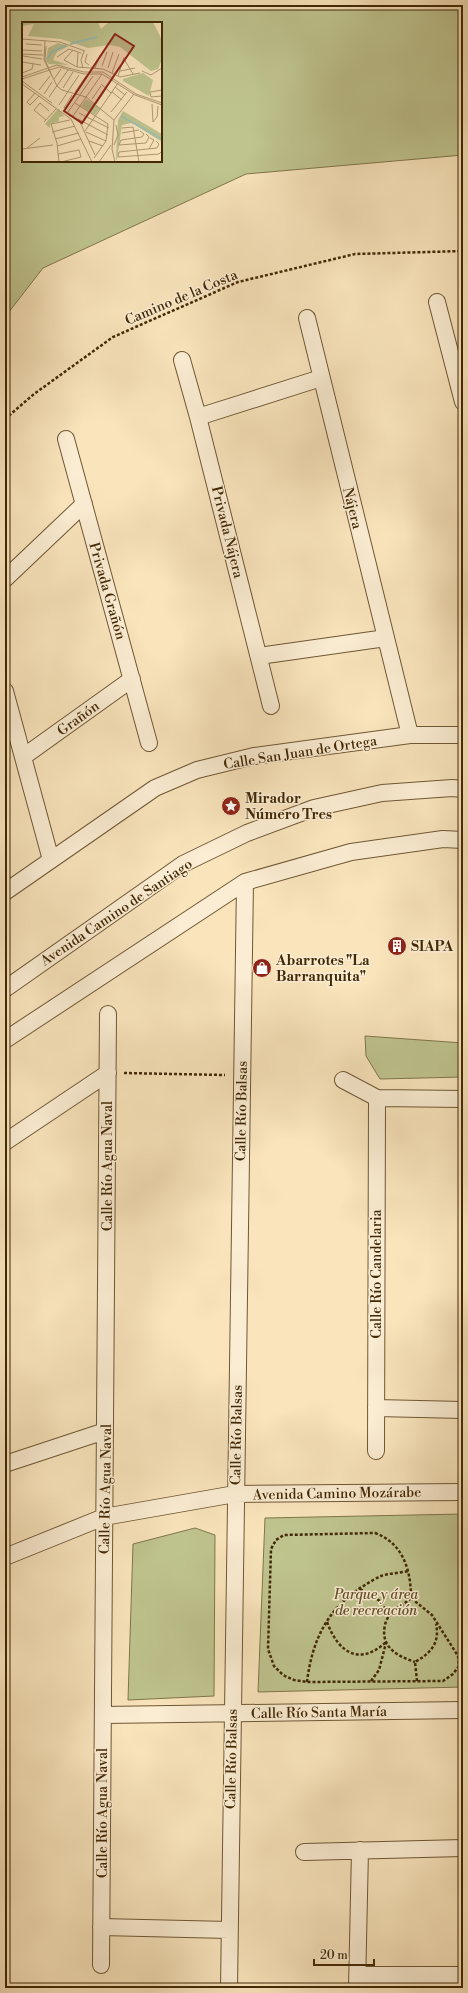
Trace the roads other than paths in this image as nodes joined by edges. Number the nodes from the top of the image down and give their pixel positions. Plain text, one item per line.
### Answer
1 (437, 302) dead end
2 (307, 318) dead end
3 (457, 356) edge
4 (182, 360) dead end
5 (321, 378) junction
6 (463, 402) edge
7 (198, 417) junction
8 (66, 439) dead end
9 (84, 504) junction
10 (5, 579) edge
11 (386, 638) junction
12 (259, 656) junction
13 (132, 679) junction
14 (5, 692) edge
15 (270, 706) dead end
16 (410, 735) junction
17 (463, 735) edge
18 (149, 743) dead end
19 (23, 757) junction
20 (463, 789) edge
21 (463, 840) edge
22 (51, 860) junction
23 (245, 882) junction
24 (5, 892) edge
25 (5, 989) edge
26 (108, 1014) dead end
27 (5, 1040) edge
28 (108, 1073) junction
29 (343, 1080) dead end
30 (377, 1098) junction
31 (463, 1099) edge
32 (5, 1142) edge
33 (376, 1408) junction
34 (463, 1410) edge
35 (105, 1431) junction
36 (376, 1451) dead end
37 (5, 1464) edge
38 (463, 1492) edge
39 (235, 1494) junction
40 (104, 1517) junction
41 (5, 1556) edge
42 (463, 1710) edge
43 (232, 1713) junction
44 (103, 1714) junction
45 (463, 1848) edge
46 (360, 1850) junction
47 (304, 1852) dead end
48 (101, 1927) junction
49 (229, 1930) junction
50 (101, 1965) dead end
51 (394, 1974) junction
52 (463, 1975) edge
53 (358, 1982) edge
54 (229, 1988) edge
55 (420, 1988) edge

1 - 3 street
2 - 5 street, Nájera
3 - 6 street
4 - 7 street, Privada Nájera
5 - 7 street
5 - 11 street, Nájera
7 - 12 street, Privada Nájera
8 - 9 street, Privada Grañón
9 - 10 street
9 - 13 street, Privada Grañón
11 - 12 street
11 - 16 street, Nájera
12 - 15 street, Privada Nájera
13 - 18 street, Privada Grañón
13 - 19 street, Grañón
14 - 19 street
16 - 17 street, Calle San Juan de Ortega
16 - 22 street, Calle San Juan de Ortega
19 - 22 street
20 - 25 street, Avenida Camino de Santiago
21 - 23 street
22 - 24 street, Calle San Juan de Ortega
23 - 27 street
23 - 39 street, Calle Río Balsas
26 - 28 street, Calle Río Agua Naval
28 - 32 street
28 - 35 street, Calle Río Agua Naval
29 - 30 street
30 - 31 street
30 - 33 street, Calle Río Candelaria
33 - 34 street
33 - 36 street, Calle Río Candelaria
35 - 37 street
35 - 40 street, Calle Río Agua Naval
38 - 39 street, Avenida Camino Mozárabe
39 - 40 street, Avenida Camino Mozárabe
39 - 43 street, Calle Río Balsas
40 - 41 street, Avenida Camino Mozárabe
40 - 44 street, Calle Río Agua Naval
42 - 43 street, Calle Río Santa María
43 - 44 street, Calle Río Santa María
43 - 49 street, Calle Río Balsas
44 - 48 street, Calle Río Agua Naval
45 - 46 street
46 - 47 street
46 - 53 street
48 - 49 street
48 - 50 street, Calle Río Agua Naval
49 - 54 street, Calle Río Balsas
51 - 52 street
51 - 53 street
51 - 55 street

